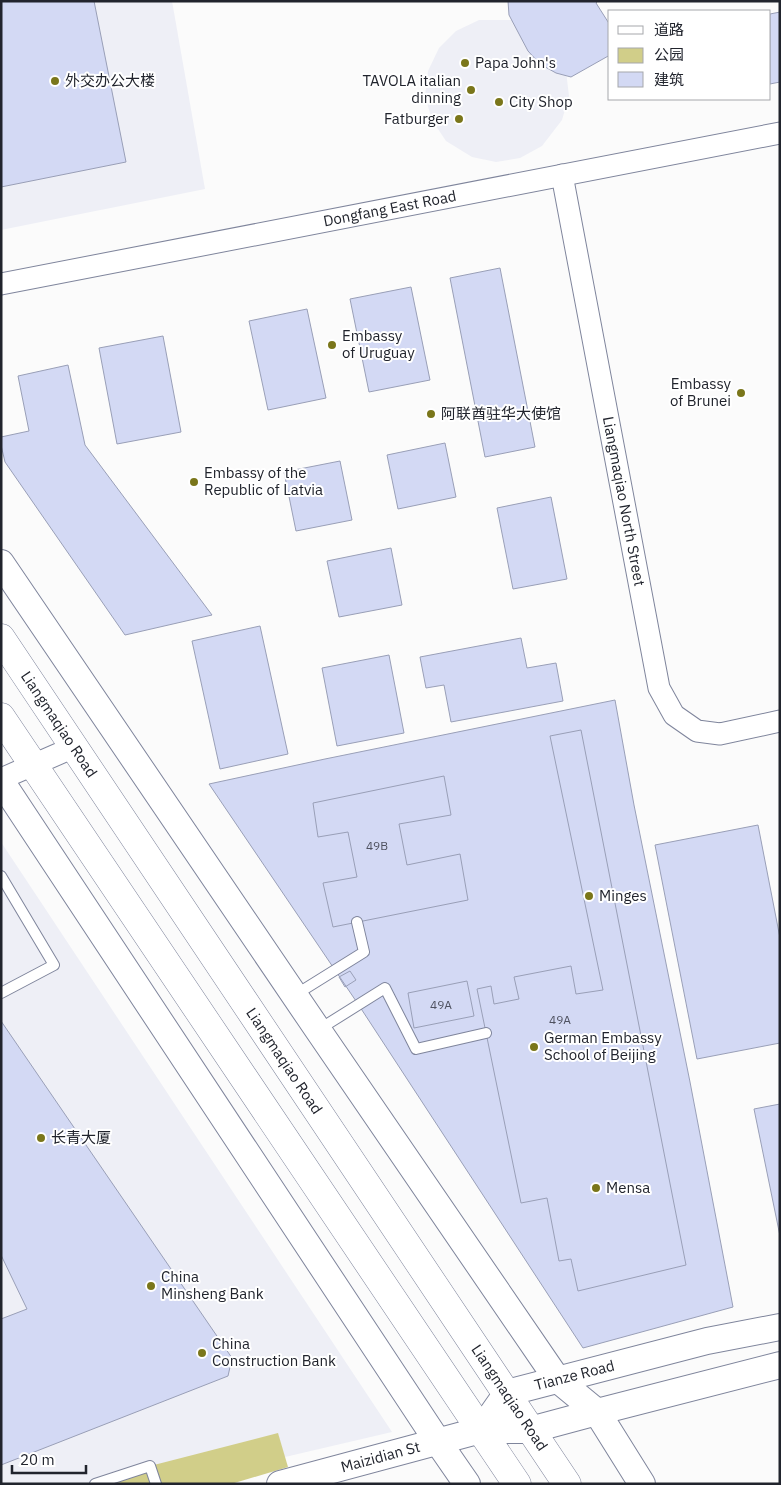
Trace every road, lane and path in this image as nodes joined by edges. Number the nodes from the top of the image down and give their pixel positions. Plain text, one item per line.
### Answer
1 (780, 133) edge
2 (562, 175) junction
3 (1, 284) edge
4 (1, 563) edge
5 (1, 638) edge
6 (1, 717) edge
7 (780, 721) edge
8 (74, 748) junction
9 (32, 765) junction
10 (1, 780) edge
11 (1, 876) edge
12 (357, 922) dead end
13 (1, 993) edge
14 (294, 995) junction
15 (318, 1030) junction
16 (486, 1033) dead end
17 (780, 1327) edge
18 (780, 1365) edge
19 (557, 1379) junction
20 (507, 1393) junction
21 (596, 1412) junction
22 (481, 1430) junction
23 (530, 1430) junction
24 (438, 1442) junction
25 (95, 1484) edge
26 (156, 1484) edge
27 (280, 1484) edge
28 (467, 1484) edge
29 (517, 1484) edge
30 (567, 1484) edge
31 (642, 1484) edge

1 - 2 street, Dongfang East Road
2 - 3 street, Dongfang East Road
2 - 7 street, Liangmaqiao North Street
4 - 14 street
5 - 8 main road, Liangmaqiao Road
6 - 9 main road
8 - 9 street
8 - 20 main road, Liangmaqiao Road
9 - 10 street
9 - 22 main road
10 - 24 street
11 - 13 lane
12 - 14 lane
14 - 15 street
15 - 16 lane
15 - 19 street
17 - 19 street, Tianze Road
18 - 21 street
19 - 20 street, Tianze Road
19 - 21 street
20 - 22 street
20 - 23 main road, Liangmaqiao Road
21 - 23 street
21 - 31 street
22 - 23 street
22 - 24 street, Maizidian St
22 - 29 main road
23 - 30 main road, Liangmaqiao Road
24 - 27 street, Maizidian St
24 - 28 street
25 - 26 lane

